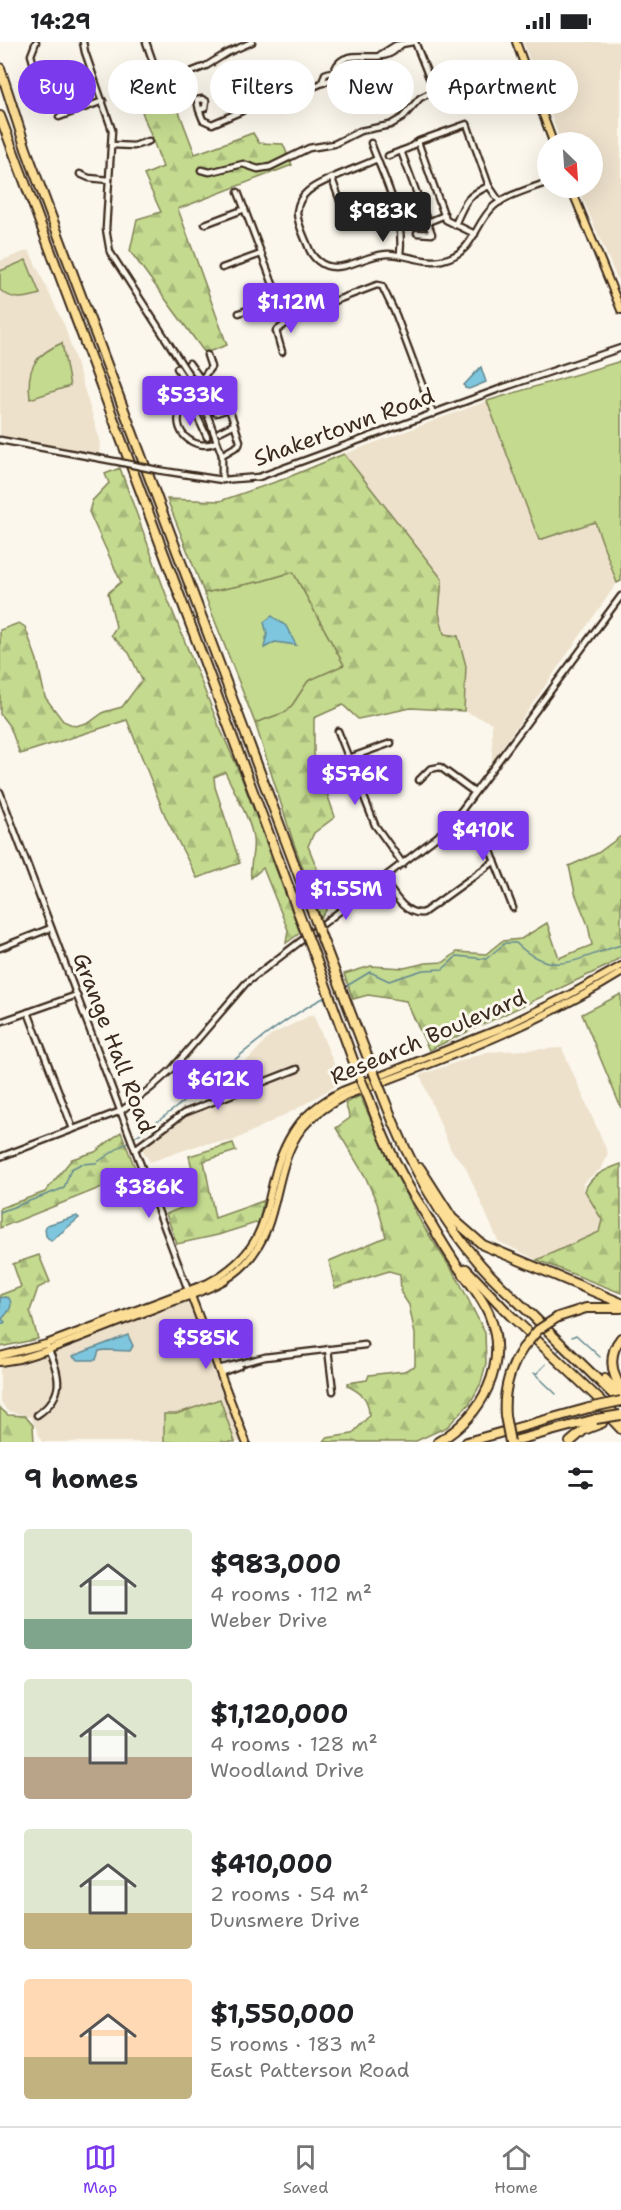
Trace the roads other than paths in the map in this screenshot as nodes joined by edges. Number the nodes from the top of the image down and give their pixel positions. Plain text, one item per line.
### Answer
1 (36, 42) edge
2 (83, 42) edge
3 (146, 42) edge
4 (252, 42) edge
5 (414, 42) edge
6 (516, 42) edge
7 (32, 60) edge
8 (523, 60) edge
9 (0, 68) edge
10 (426, 69) edge
11 (315, 86) edge
12 (426, 95) edge
13 (103, 101) junction
14 (199, 110) dead end
15 (236, 114) edge
16 (543, 114) edge
17 (0, 116) edge
18 (59, 117) dead end
19 (549, 132) edge
20 (149, 141) dead end
21 (418, 142) junction
22 (371, 143) dead end
23 (112, 145) junction
24 (401, 151) junction
25 (388, 156) dead end
26 (377, 159) junction
27 (201, 170) dead end
28 (80, 174) dead end
29 (332, 179) junction
30 (109, 180) junction
31 (489, 186) junction
32 (537, 187) edge
33 (238, 192) dead end
34 (575, 198) edge
35 (500, 202) junction
36 (245, 209) junction
37 (345, 214) dead end
38 (445, 216) junction
39 (428, 222) junction
40 (205, 224) dead end
41 (455, 225) junction
42 (417, 233) dead end
43 (475, 234) junction
44 (261, 254) junction
45 (400, 255) junction
46 (222, 268) dead end
47 (278, 298) junction
48 (621, 310) edge
49 (239, 313) dead end
50 (288, 317) junction
51 (621, 348) edge
52 (282, 352) dead end
53 (207, 355) dead end
54 (189, 363) dead end
55 (177, 368) dead end
56 (201, 380) junction
57 (166, 383) dead end
58 (213, 402) junction
59 (204, 403) junction
60 (193, 407) junction
61 (225, 410) dead end
62 (180, 412) junction
63 (433, 414) junction
64 (233, 425) junction
65 (219, 432) dead end
66 (207, 436) dead end
67 (0, 440) edge
68 (216, 442) junction
69 (222, 456) junction
70 (222, 480) junction
71 (621, 596) edge
72 (338, 731) dead end
73 (391, 743) dead end
74 (349, 758) junction
75 (419, 780) dead end
76 (0, 792) edge
77 (474, 792) junction
78 (460, 811) junction
79 (495, 861) junction
80 (403, 864) junction
81 (382, 879) junction
82 (513, 908) dead end
83 (51, 928) junction
84 (0, 948) edge
85 (621, 966) edge
86 (621, 973) edge
87 (77, 995) junction
88 (28, 1012) junction
89 (0, 1022) edge
90 (297, 1069) dead end
91 (121, 1111) junction
92 (73, 1129) junction
93 (395, 1129) junction
94 (135, 1149) junction
95 (0, 1157) edge
96 (435, 1229) junction
97 (505, 1290) junction
98 (189, 1292) junction
99 (621, 1303) edge
100 (621, 1308) edge
101 (621, 1338) edge
102 (365, 1345) dead end
103 (47, 1347) junction
104 (328, 1349) junction
105 (0, 1356) edge
106 (0, 1362) edge
107 (567, 1369) junction
108 (219, 1371) junction
109 (621, 1388) edge
110 (333, 1391) dead end
111 (621, 1395) edge
112 (621, 1402) edge
113 (37, 1415) dead end
114 (621, 1418) edge
115 (600, 1421) junction
116 (621, 1430) edge
117 (246, 1442) edge
118 (438, 1442) edge
119 (467, 1442) edge
120 (510, 1442) edge
121 (520, 1442) edge
122 (570, 1442) edge

1 - 7 street
2 - 13 street
3 - 4 street
5 - 10 street
5 - 11 street
6 - 8 main road
9 - 93 highway, bridge
12 - 27 street
13 - 18 street
13 - 23 street
14 - 15 street
16 - 19 main road
17 - 96 highway, bridge
20 - 23 street
21 - 24 street
21 - 31 street
21 - 38 street
22 - 26 street
23 - 30 street
24 - 25 street
24 - 39 street
26 - 29 street
26 - 45 street
28 - 30 street
29 - 37 street
29 - 45 street
30 - 59 street
31 - 35 street
31 - 41 street
32 - 35 street
33 - 36 street
34 - 48 main road
35 - 43 street
36 - 40 street
36 - 44 street
38 - 39 street
38 - 41 street
39 - 42 street
41 - 43 street
43 - 45 street
44 - 46 street
44 - 47 street
47 - 49 street
47 - 50 street
50 - 52 street
50 - 63 street
51 - 63 street, Shakertown Road
53 - 56 street
54 - 56 street
55 - 60 street
56 - 58 street
57 - 62 street
58 - 59 street
58 - 61 street
58 - 64 street
59 - 60 street
59 - 68 street
60 - 62 street
60 - 66 street
62 - 68 street
63 - 70 street, Shakertown Road
64 - 65 street
64 - 69 street
67 - 70 street, Shakertown Road, bridge
68 - 69 street
69 - 70 street
71 - 77 street
72 - 74 street
73 - 74 street
74 - 80 street
75 - 77 street
76 - 83 street, Grange Hall Road
77 - 78 street
78 - 79 street
78 - 80 street
79 - 81 street
79 - 82 street
80 - 81 street
81 - 91 street
83 - 84 street
83 - 87 street, Grange Hall Road
85 - 98 main road, Research Boulevard
86 - 98 main road, Research Boulevard
87 - 88 street
87 - 91 street, Grange Hall Road
88 - 89 street
88 - 92 street
90 - 94 street
91 - 92 street
91 - 94 street, Grange Hall Road
92 - 95 street
93 - 97 highway
93 - 99 highway
94 - 98 street, Grange Hall Road
96 - 107 highway
96 - 118 highway
97 - 111 highway
97 - 112 highway
98 - 103 main road, Research Boulevard
98 - 108 main road, Grange Hall Road
100 - 120 highway, bridge
101 - 109 highway
102 - 104 street
103 - 105 main road, Research Boulevard
103 - 106 main road, Research Boulevard
103 - 113 street
104 - 108 street
104 - 110 street
107 - 114 highway
107 - 116 highway
108 - 117 main road, Grange Hall Road
112 - 119 highway, bridge
114 - 115 highway, bridge
115 - 120 highway
115 - 121 highway
115 - 122 highway

